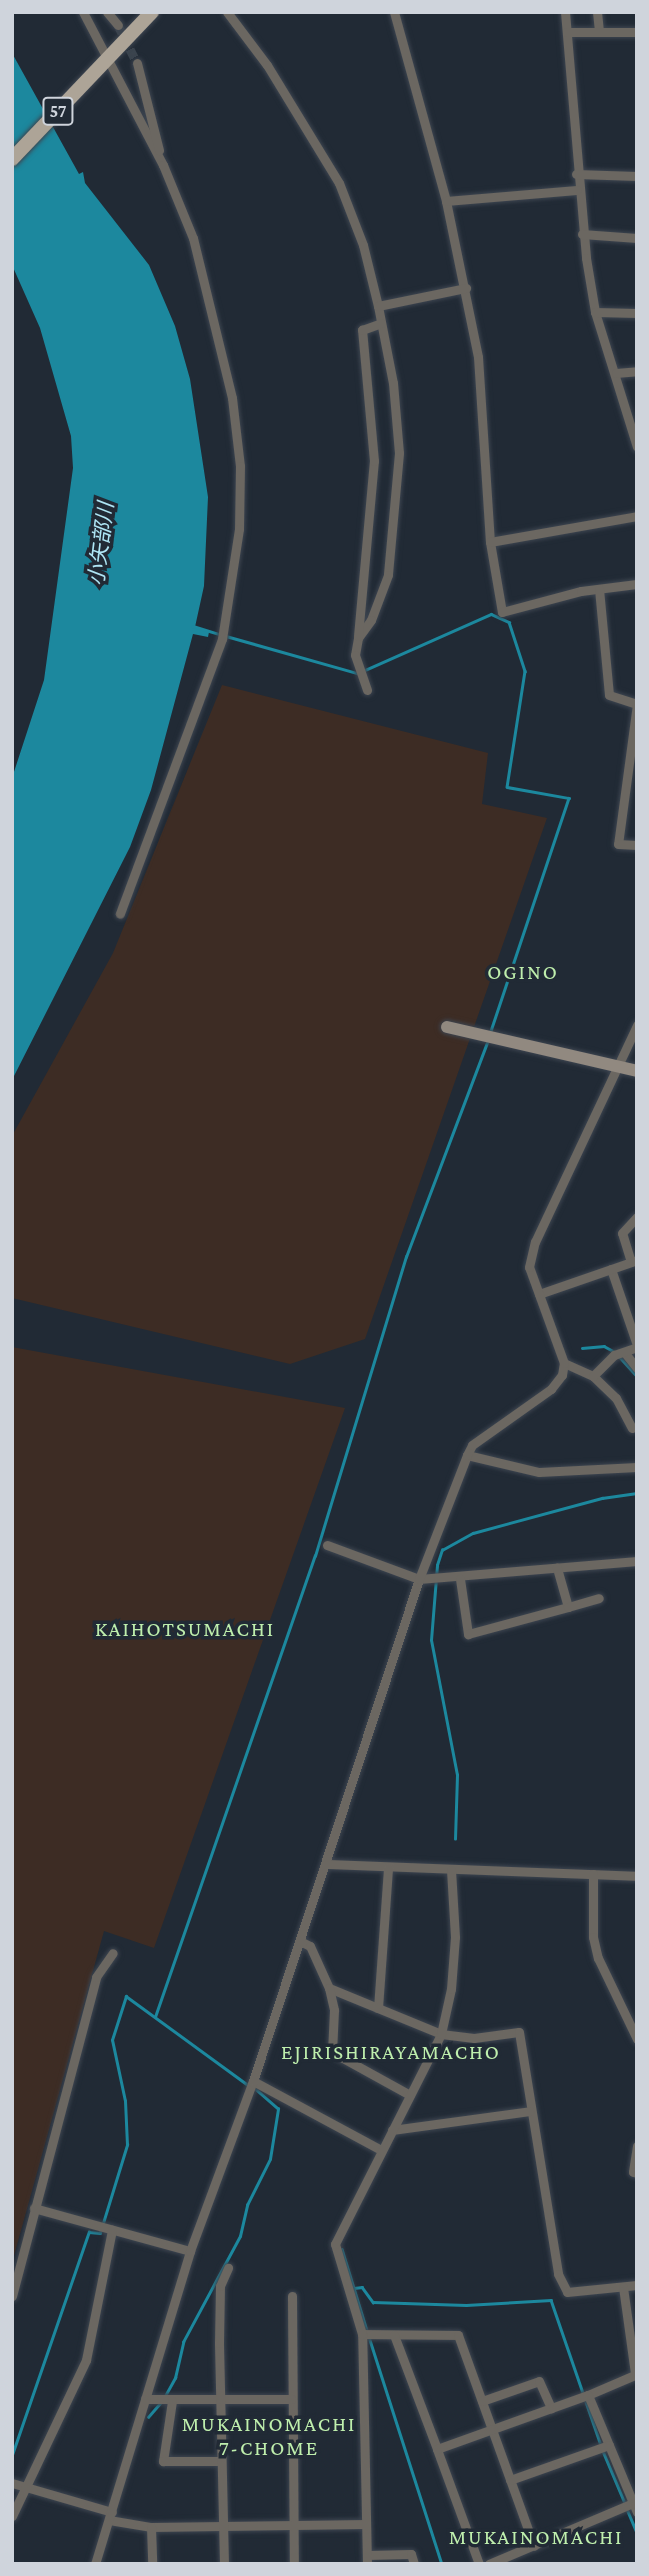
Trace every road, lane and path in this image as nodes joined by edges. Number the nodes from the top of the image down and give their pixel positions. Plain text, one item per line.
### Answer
1 (83, 12) edge
2 (107, 12) edge
3 (152, 12) edge
4 (227, 12) edge
5 (394, 12) edge
6 (565, 12) edge
7 (597, 12) edge
8 (118, 25) tunnel mouth
9 (567, 32) junction
10 (599, 32) junction
11 (637, 32) edge
12 (106, 61) junction
13 (137, 63) tunnel mouth
14 (12, 159) edge
15 (163, 165) junction
16 (576, 174) junction
17 (637, 176) edge
18 (577, 190) junction
19 (446, 201) junction
20 (582, 234) junction
21 (637, 238) edge
22 (466, 288) junction
23 (378, 306) junction
24 (595, 312) junction
25 (637, 313) edge
26 (381, 323) junction
27 (637, 371) edge
28 (616, 373) junction
29 (637, 447) edge
30 (637, 516) edge
31 (490, 542) junction
32 (637, 584) edge
33 (598, 589) junction
34 (358, 638) junction
35 (367, 690) dead end
36 (636, 704) edge
37 (632, 787) edge
38 (637, 845) edge
39 (120, 914) dead end
40 (637, 1025) edge
41 (447, 1027) dead end
42 (620, 1065) junction
43 (637, 1071) edge
44 (637, 1217) edge
45 (634, 1261) edge
46 (611, 1269) junction
47 (538, 1294) junction
48 (637, 1346) edge
49 (624, 1352) junction
50 (564, 1363) junction
51 (637, 1368) edge
52 (593, 1376) junction
53 (632, 1428) dead end
54 (467, 1455) junction
55 (637, 1467) edge
56 (327, 1545) dead end
57 (637, 1561) edge
58 (557, 1568) junction
59 (419, 1579) junction
60 (460, 1579) junction
61 (599, 1598) dead end
62 (568, 1607) junction
63 (326, 1864) junction
64 (388, 1867) junction
65 (451, 1870) junction
66 (593, 1874) junction
67 (637, 1876) edge
68 (300, 1941) junction
69 (113, 1953) dead end
70 (329, 1988) junction
71 (378, 2008) junction
72 (441, 2034) junction
73 (637, 2039) edge
74 (254, 2081) junction
75 (410, 2095) junction
76 (530, 2111) junction
77 (392, 2130) junction
78 (637, 2146) edge
79 (381, 2150) junction
80 (637, 2174) edge
81 (34, 2208) junction
82 (112, 2230) junction
83 (190, 2251) junction
84 (228, 2268) dead end
85 (637, 2285) edge
86 (623, 2287) junction
87 (12, 2296) edge
88 (292, 2296) dead end
89 (362, 2334) junction
90 (394, 2335) junction
91 (636, 2374) edge
92 (583, 2397) junction
93 (145, 2399) junction
94 (291, 2399) junction
95 (221, 2400) junction
96 (172, 2401) junction
97 (482, 2401) junction
98 (551, 2408) junction
99 (492, 2429) junction
100 (605, 2446) junction
101 (437, 2449) junction
102 (221, 2461) junction
103 (510, 2480) junction
104 (12, 2483) edge
105 (28, 2487) junction
106 (636, 2509) edge
107 (12, 2516) edge
108 (110, 2516) junction
109 (366, 2524) junction
110 (293, 2525) junction
111 (223, 2526) junction
112 (151, 2527) junction
113 (534, 2546) junction
114 (367, 2559) edge
115 (95, 2564) edge
116 (152, 2564) edge
117 (224, 2564) edge
118 (294, 2564) edge
119 (414, 2564) edge
120 (479, 2564) edge
121 (489, 2564) edge

1 - 12 street
2 - 8 street
3 - 12 main road, 57
4 - 23 street
5 - 19 street
6 - 9 street
7 - 10 street
9 - 10 street
9 - 16 street
10 - 11 street
12 - 14 main road, 57
12 - 15 street
13 - 15 street
15 - 39 street
16 - 17 street
16 - 18 street
18 - 19 street
18 - 20 street
19 - 22 street
20 - 21 street
20 - 24 street
22 - 23 street
22 - 31 street
23 - 26 street
24 - 25 street
24 - 28 street
26 - 34 street
26 - 34 street
27 - 28 street
28 - 29 street
30 - 31 street
31 - 33 street
32 - 33 street
33 - 36 street
34 - 35 street
36 - 37 street
37 - 38 street
40 - 42 street
41 - 42 street
42 - 43 street
42 - 47 street
44 - 45 street
45 - 46 street
46 - 47 street
46 - 48 street
47 - 50 street
48 - 49 street
49 - 51 street
49 - 52 street
50 - 52 street
50 - 54 street
52 - 53 street
54 - 55 street
54 - 59 street
56 - 59 street
57 - 58 street
58 - 60 street
58 - 62 street
59 - 60 street
59 - 63 street
60 - 62 street
61 - 62 street
63 - 64 street
63 - 68 street
64 - 65 street
64 - 71 street
65 - 66 street
65 - 72 street
66 - 67 street
66 - 73 street
68 - 70 street
68 - 74 street
69 - 81 street
70 - 71 street
70 - 75 street
71 - 72 street
72 - 75 street
72 - 76 street
74 - 79 street
74 - 83 street
75 - 77 street
76 - 77 street
76 - 86 street
77 - 79 street
78 - 80 street
79 - 89 street
81 - 82 street
81 - 87 street
82 - 83 street
82 - 105 street
83 - 93 street
84 - 95 street
85 - 86 street
86 - 91 street
88 - 94 street
89 - 90 street
89 - 109 street
90 - 97 street
90 - 101 street
91 - 92 street
92 - 98 street
92 - 100 street
93 - 96 street
93 - 108 street
94 - 95 street
94 - 110 street
95 - 96 street
95 - 102 street
96 - 102 street
97 - 98 street
97 - 99 street
98 - 99 street
99 - 101 street
99 - 103 street
100 - 103 street
100 - 106 street
101 - 120 street
102 - 111 street
103 - 113 street
104 - 105 street
105 - 107 street
105 - 108 street
106 - 113 street
108 - 112 street
108 - 115 street
109 - 110 street
109 - 114 street
110 - 111 street
110 - 118 street
111 - 112 street
111 - 117 street
112 - 116 street
113 - 121 street
114 - 119 street

